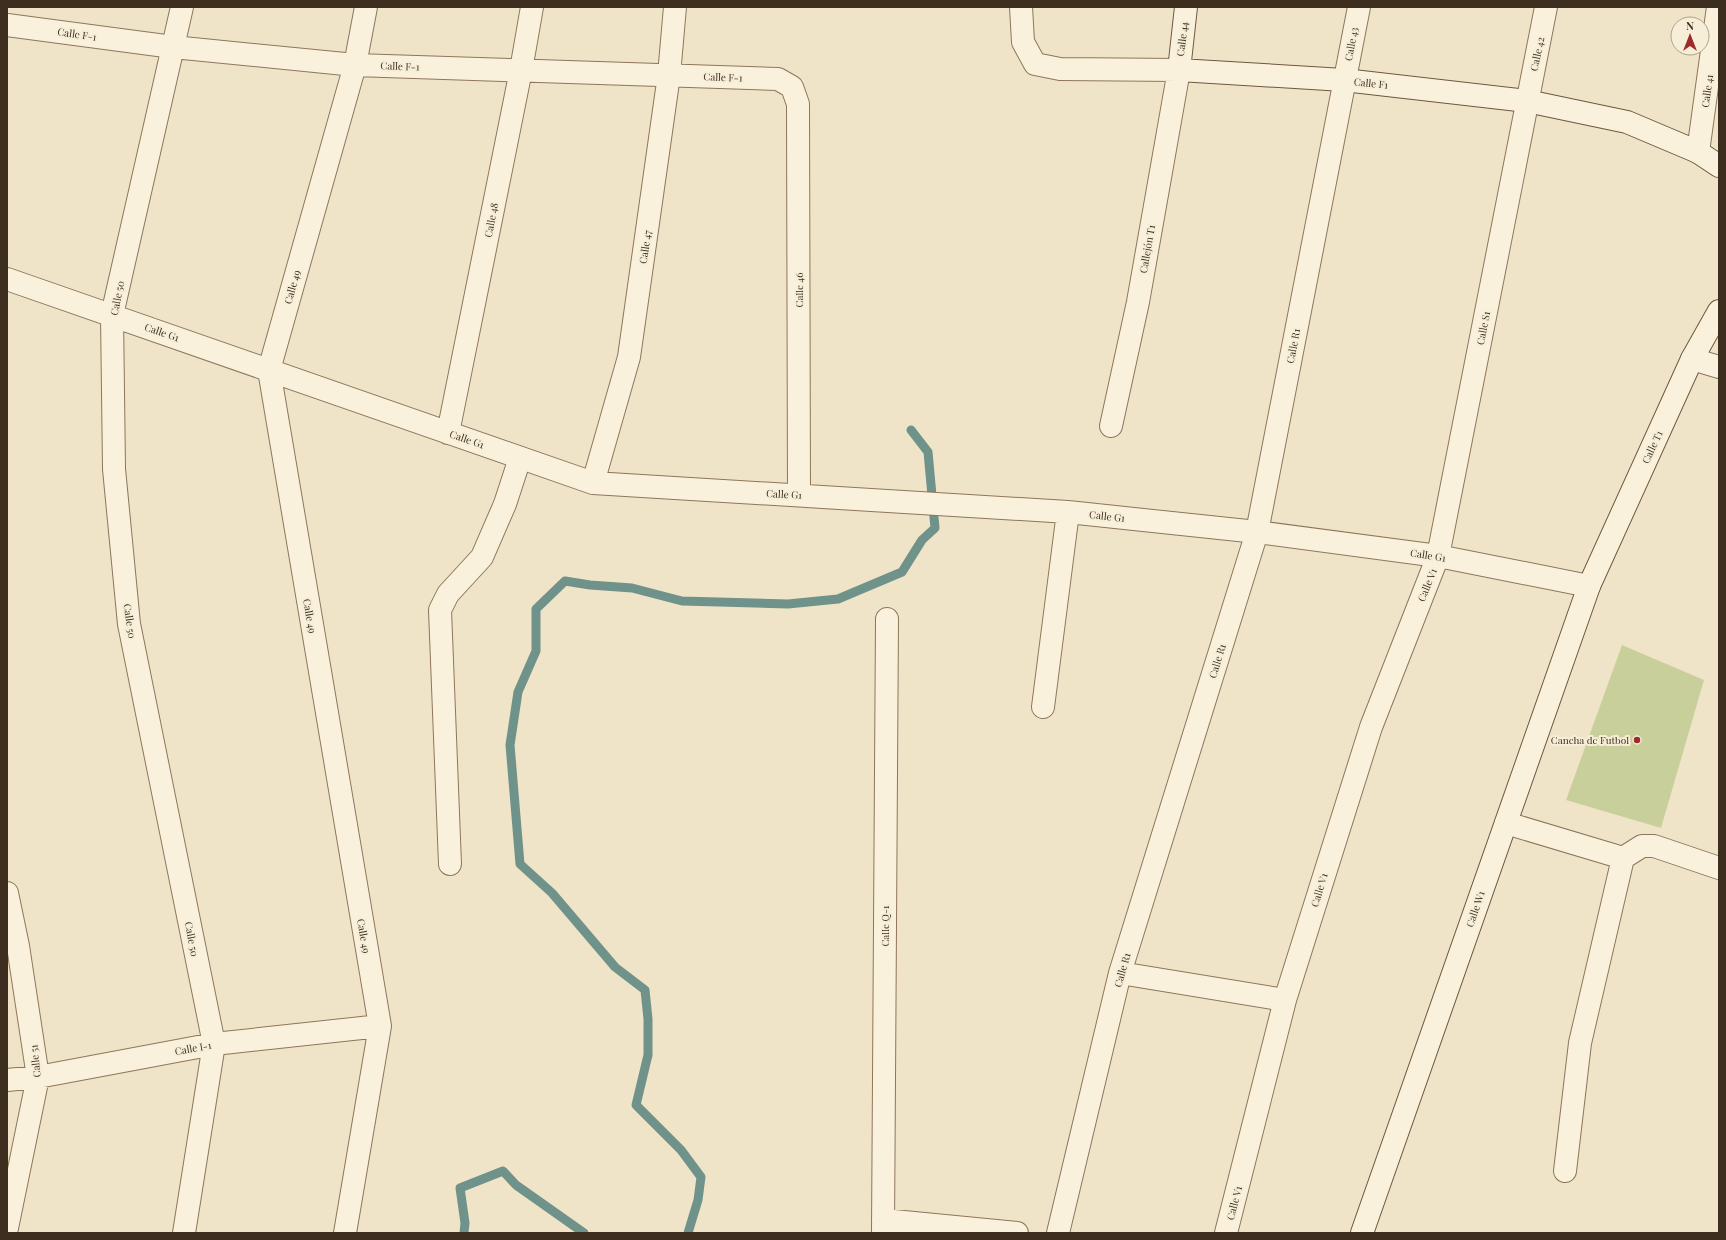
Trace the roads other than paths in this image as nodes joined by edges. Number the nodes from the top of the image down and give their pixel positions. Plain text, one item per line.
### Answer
1 (182, 7) edge
2 (366, 7) edge
3 (532, 7) edge
4 (675, 7) edge
5 (1021, 7) edge
6 (1186, 7) edge
7 (1358, 7) edge
8 (1546, 7) edge
9 (1718, 7) edge
10 (7, 25) edge
11 (173, 47) junction
12 (355, 65) junction
13 (521, 70) junction
14 (1179, 70) junction
15 (669, 75) junction
16 (1344, 80) junction
17 (792, 87) joint
18 (1527, 101) junction
19 (1698, 152) junction
20 (1719, 166) edge
21 (7, 279) edge
22 (1719, 311) edge
23 (112, 314) junction
24 (1692, 359) junction
25 (1719, 367) edge
26 (269, 370) junction
27 (1112, 426) dead end
28 (448, 432) junction
29 (520, 458) junction
30 (593, 483) junction
31 (799, 495) junction
32 (1068, 512) junction
33 (1257, 532) junction
34 (1438, 556) junction
35 (1589, 586) junction
36 (887, 619) dead end
37 (1044, 707) dead end
38 (1506, 823) junction
39 (1623, 858) junction
40 (450, 864) dead end
41 (1719, 868) edge
42 (7, 893) edge
43 (1120, 974) junction
44 (1285, 1000) junction
45 (380, 1026) junction
46 (214, 1044) junction
47 (38, 1077) junction
48 (7, 1080) edge
49 (1565, 1171) dead end
50 (883, 1227) edge
51 (7, 1228) edge
52 (184, 1233) edge
53 (345, 1233) edge
54 (1017, 1233) edge
55 (1058, 1233) edge
56 (1226, 1233) edge
57 (1362, 1233) edge

1 - 11 street, Calle 50
2 - 12 street, Calle 49
3 - 13 street, Calle 48
4 - 15 street, Calle 47
5 - 14 street, Calle F1
6 - 14 street, Calle 44
7 - 16 street, Calle 43
8 - 18 street, Calle 42
9 - 19 street, Calle 41
10 - 11 street, Calle F-1
11 - 12 street, Calle F-1
11 - 23 street, Calle 50
12 - 13 street, Calle F-1
12 - 26 street, Calle 49
13 - 15 street, Calle F-1
13 - 28 street, Calle 48
14 - 16 street, Calle F1
14 - 27 street, Callejón T1
15 - 17 street, Calle F-1
15 - 30 street, Calle 47
16 - 18 street, Calle F1
16 - 33 street, Calle R1
17 - 31 street, Calle 46
18 - 19 street, Calle F1
18 - 34 street, Calle S1
19 - 20 street
21 - 23 street, Calle G1
22 - 24 street, Calle T1
23 - 26 street, Calle G1
23 - 46 street, Calle 50
24 - 25 street
24 - 35 street, Calle T1
26 - 28 street, Calle G1
26 - 45 street, Calle 49
28 - 29 street, Calle G1
29 - 30 street, Calle G1
29 - 40 street
30 - 31 street, Calle G1
31 - 32 street, Calle G1
32 - 33 street, Calle G1
32 - 37 street
33 - 34 street, Calle G1
33 - 43 street, Calle R1
34 - 35 street, Calle G1
34 - 44 street, Calle V1
35 - 38 street, Calle W1
36 - 50 street, Calle Q-1
38 - 39 street
38 - 57 street, Calle W1
39 - 41 street
39 - 49 street
42 - 47 street, Calle 51
43 - 44 street
43 - 55 street, Calle R1
44 - 56 street, Calle V1
45 - 46 street, Calle I-1
45 - 53 street, Calle 49
46 - 47 street, Calle I-1
46 - 52 street, Calle 50
47 - 48 street, Calle I-1
47 - 51 street, Calle 51
50 - 54 street

